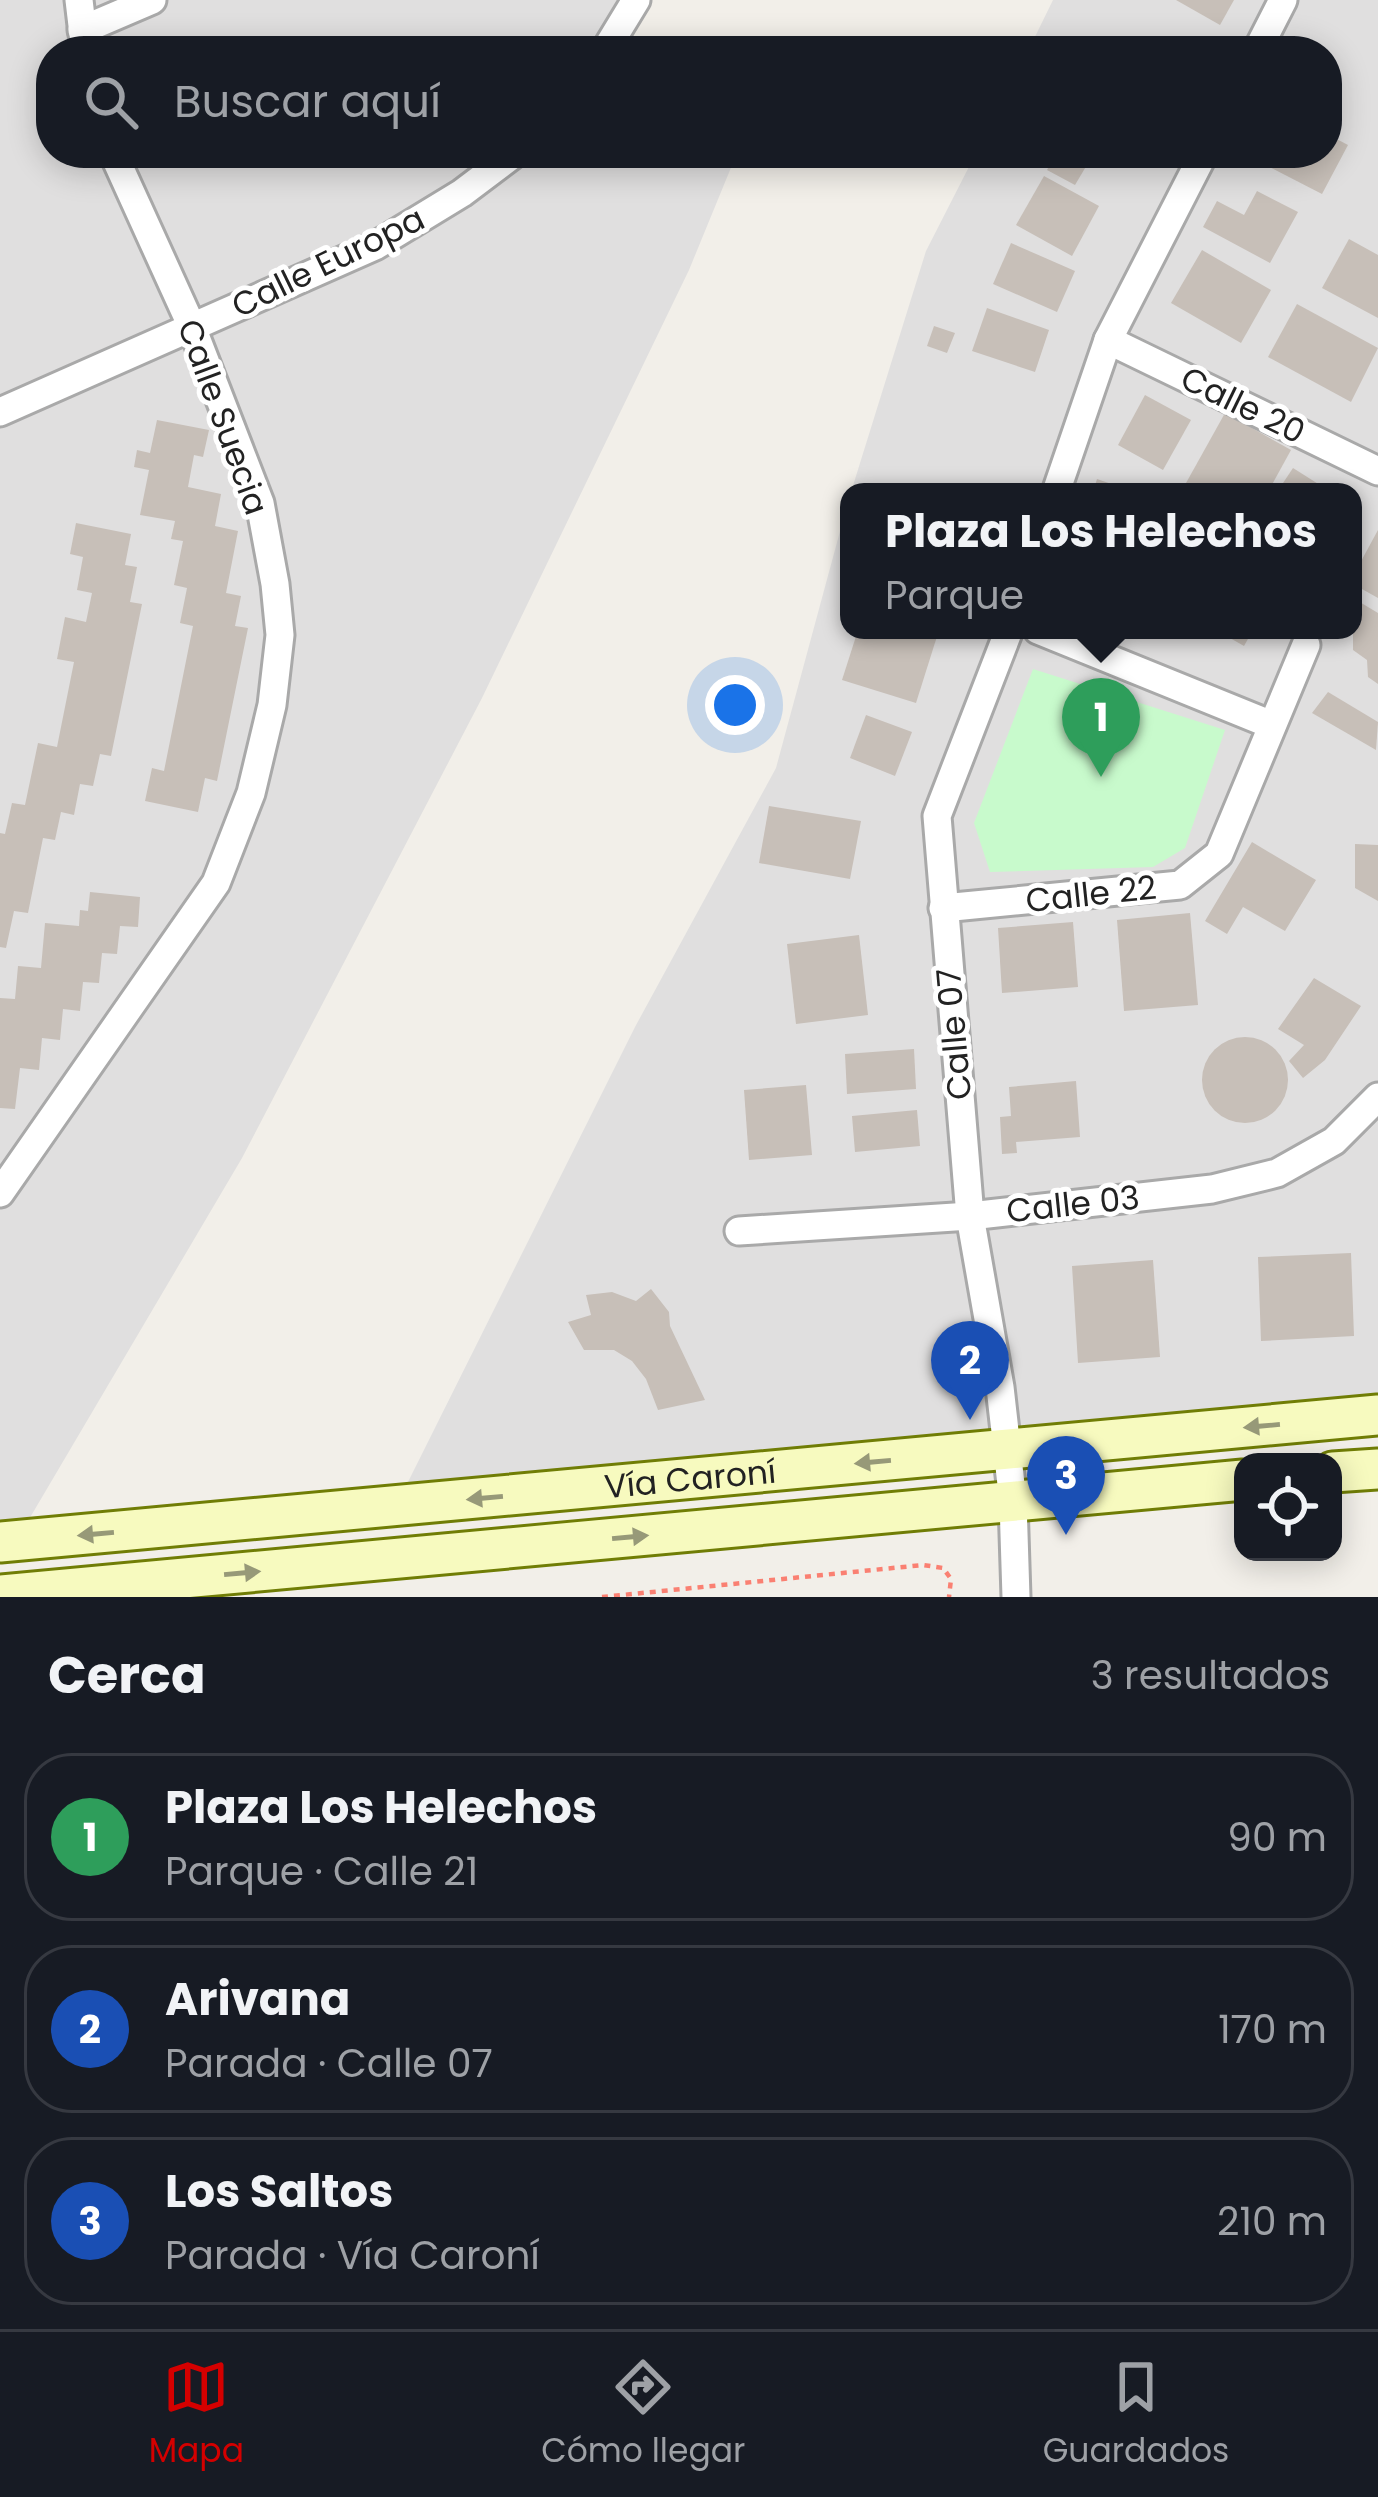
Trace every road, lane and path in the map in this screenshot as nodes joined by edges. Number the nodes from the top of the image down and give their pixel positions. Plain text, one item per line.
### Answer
1 (79, 0) edge
2 (152, 0) edge
3 (636, 0) edge
4 (1283, 0) edge
5 (84, 36) edge
6 (91, 36) edge
7 (613, 36) edge
8 (1264, 36) edge
9 (120, 168) edge
10 (495, 168) edge
11 (1196, 168) edge
12 (192, 327) junction
13 (1108, 340) junction
14 (0, 412) edge
15 (1377, 467) edge
16 (1059, 483) edge
17 (1006, 639) edge
18 (1060, 639) edge
19 (1306, 645) dead end
20 (1273, 725) junction
21 (944, 908) junction
22 (1378, 1097) edge
23 (0, 1193) edge
24 (970, 1216) junction
25 (739, 1231) dead end
26 (1378, 1415) edge
27 (1006, 1450) junction
28 (1378, 1468) edge
29 (1342, 1471) edge
30 (1234, 1481) edge
31 (1013, 1502) junction
32 (0, 1542) edge
33 (0, 1595) edge
34 (602, 1597) edge
35 (949, 1597) edge
36 (1016, 1597) edge

1 - 5 street
2 - 6 street
3 - 7 street
4 - 8 street
9 - 12 street, Calle Suecia
10 - 12 street, Calle Europa
11 - 13 street
12 - 14 street, Calle Europa
12 - 23 street, Calle Suecia
13 - 15 street, Calle 20
13 - 16 street
17 - 21 street, Calle 07
18 - 20 street
19 - 20 street, Calle 22
20 - 21 street, Calle 22
21 - 24 street, Calle 07
22 - 24 street, Calle 03
24 - 25 street, Calle 03
24 - 27 street, Calle 07
26 -> 27 main road, Vía Caroní
27 - 31 street, Calle 07
27 -> 32 main road, Vía Caroní
28 - 29 main road
30 - 31 main road, Vía Caroní
33 -> 31 main road, Vía Caroní
31 - 36 street, Calle 07
34 - 35 path

